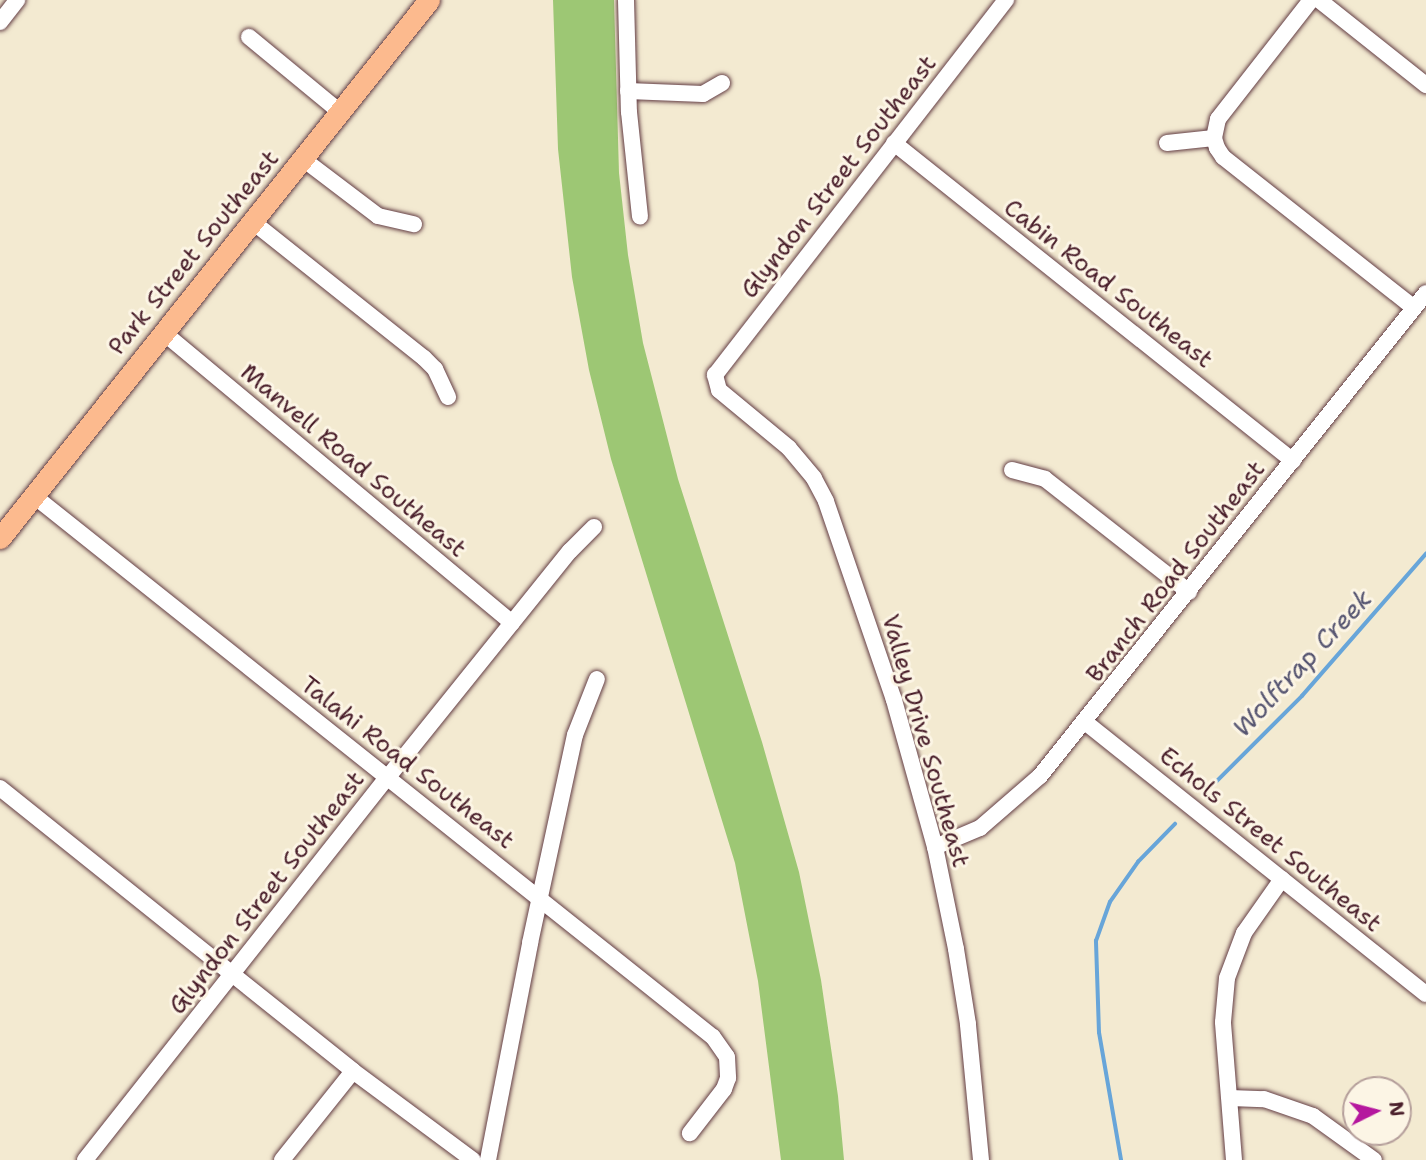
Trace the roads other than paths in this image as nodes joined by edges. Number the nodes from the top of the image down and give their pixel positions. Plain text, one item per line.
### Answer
1 (17, 0) edge
2 (429, 0) edge
3 (626, 0) edge
4 (1006, 0) edge
5 (1311, 0) edge
6 (1319, 0) edge
7 (0, 22) edge
8 (249, 37) dead end
9 (722, 83) dead end
10 (1426, 85) edge
11 (628, 91) junction
12 (340, 112) junction
13 (1214, 138) junction
14 (1167, 143) dead end
15 (894, 144) junction
16 (303, 159) junction
17 (640, 216) dead end
18 (253, 222) junction
19 (414, 224) dead end
20 (1426, 293) edge
21 (1414, 308) junction
22 (164, 333) junction
23 (715, 384) joint
24 (449, 397) dead end
25 (1293, 461) junction
26 (1012, 470) dead end
27 (34, 496) junction
28 (594, 527) dead end
29 (0, 538) edge
30 (1189, 592) junction
31 (512, 623) junction
32 (597, 679) dead end
33 (1085, 722) junction
34 (388, 777) junction
35 (0, 788) edge
36 (935, 847) junction
37 (1282, 879) junction
38 (541, 899) junction
39 (233, 973) junction
40 (1426, 994) edge
41 (353, 1071) junction
42 (1230, 1098) junction
43 (690, 1133) dead end
44 (92, 1158) edge
45 (282, 1160) edge
46 (473, 1160) edge
47 (488, 1160) edge
48 (981, 1160) edge
49 (1234, 1160) edge
50 (1374, 1160) edge

1 - 7 street
2 - 12 main road, Park Street Southeast
3 - 11 street
4 - 15 street, Glyndon Street Southeast
5 - 13 street
6 - 10 street
8 - 12 street
9 - 11 street
11 - 17 street
12 - 16 main road, Park Street Southeast
13 - 14 street
13 - 21 street
15 - 23 street, Glyndon Street Southeast
15 - 25 street, Cabin Road Southeast
16 - 18 main road, Park Street Southeast
16 - 19 street
18 - 22 main road, Park Street Southeast
18 - 24 street
20 - 21 street, Branch Road Southeast
21 - 25 street, Branch Road Southeast
22 - 27 main road, Park Street Southeast
22 - 31 street, Manvell Road Southeast
23 - 36 street, Valley Drive Southeast
25 - 30 street, Branch Road Southeast
26 - 30 street
27 - 29 main road, Park Street Southeast
27 - 34 street, Talahi Road Southeast
28 - 31 street, Glyndon Street Southeast
30 - 33 street, Branch Road Southeast
31 - 34 street, Glyndon Street Southeast
32 - 38 street
33 - 36 street, Branch Road Southeast
33 - 37 street, Echols Street Southeast
34 - 38 street, Talahi Road Southeast
34 - 39 street, Glyndon Street Southeast
35 - 39 street
36 - 48 street, Valley Drive Southeast
37 - 40 street, Echols Street Southeast
37 - 42 street
38 - 43 street, Talahi Road Southeast
38 - 47 street
39 - 41 street
39 - 44 street, Glyndon Street Southeast
41 - 45 street
41 - 46 street
42 - 49 street
42 - 50 street

